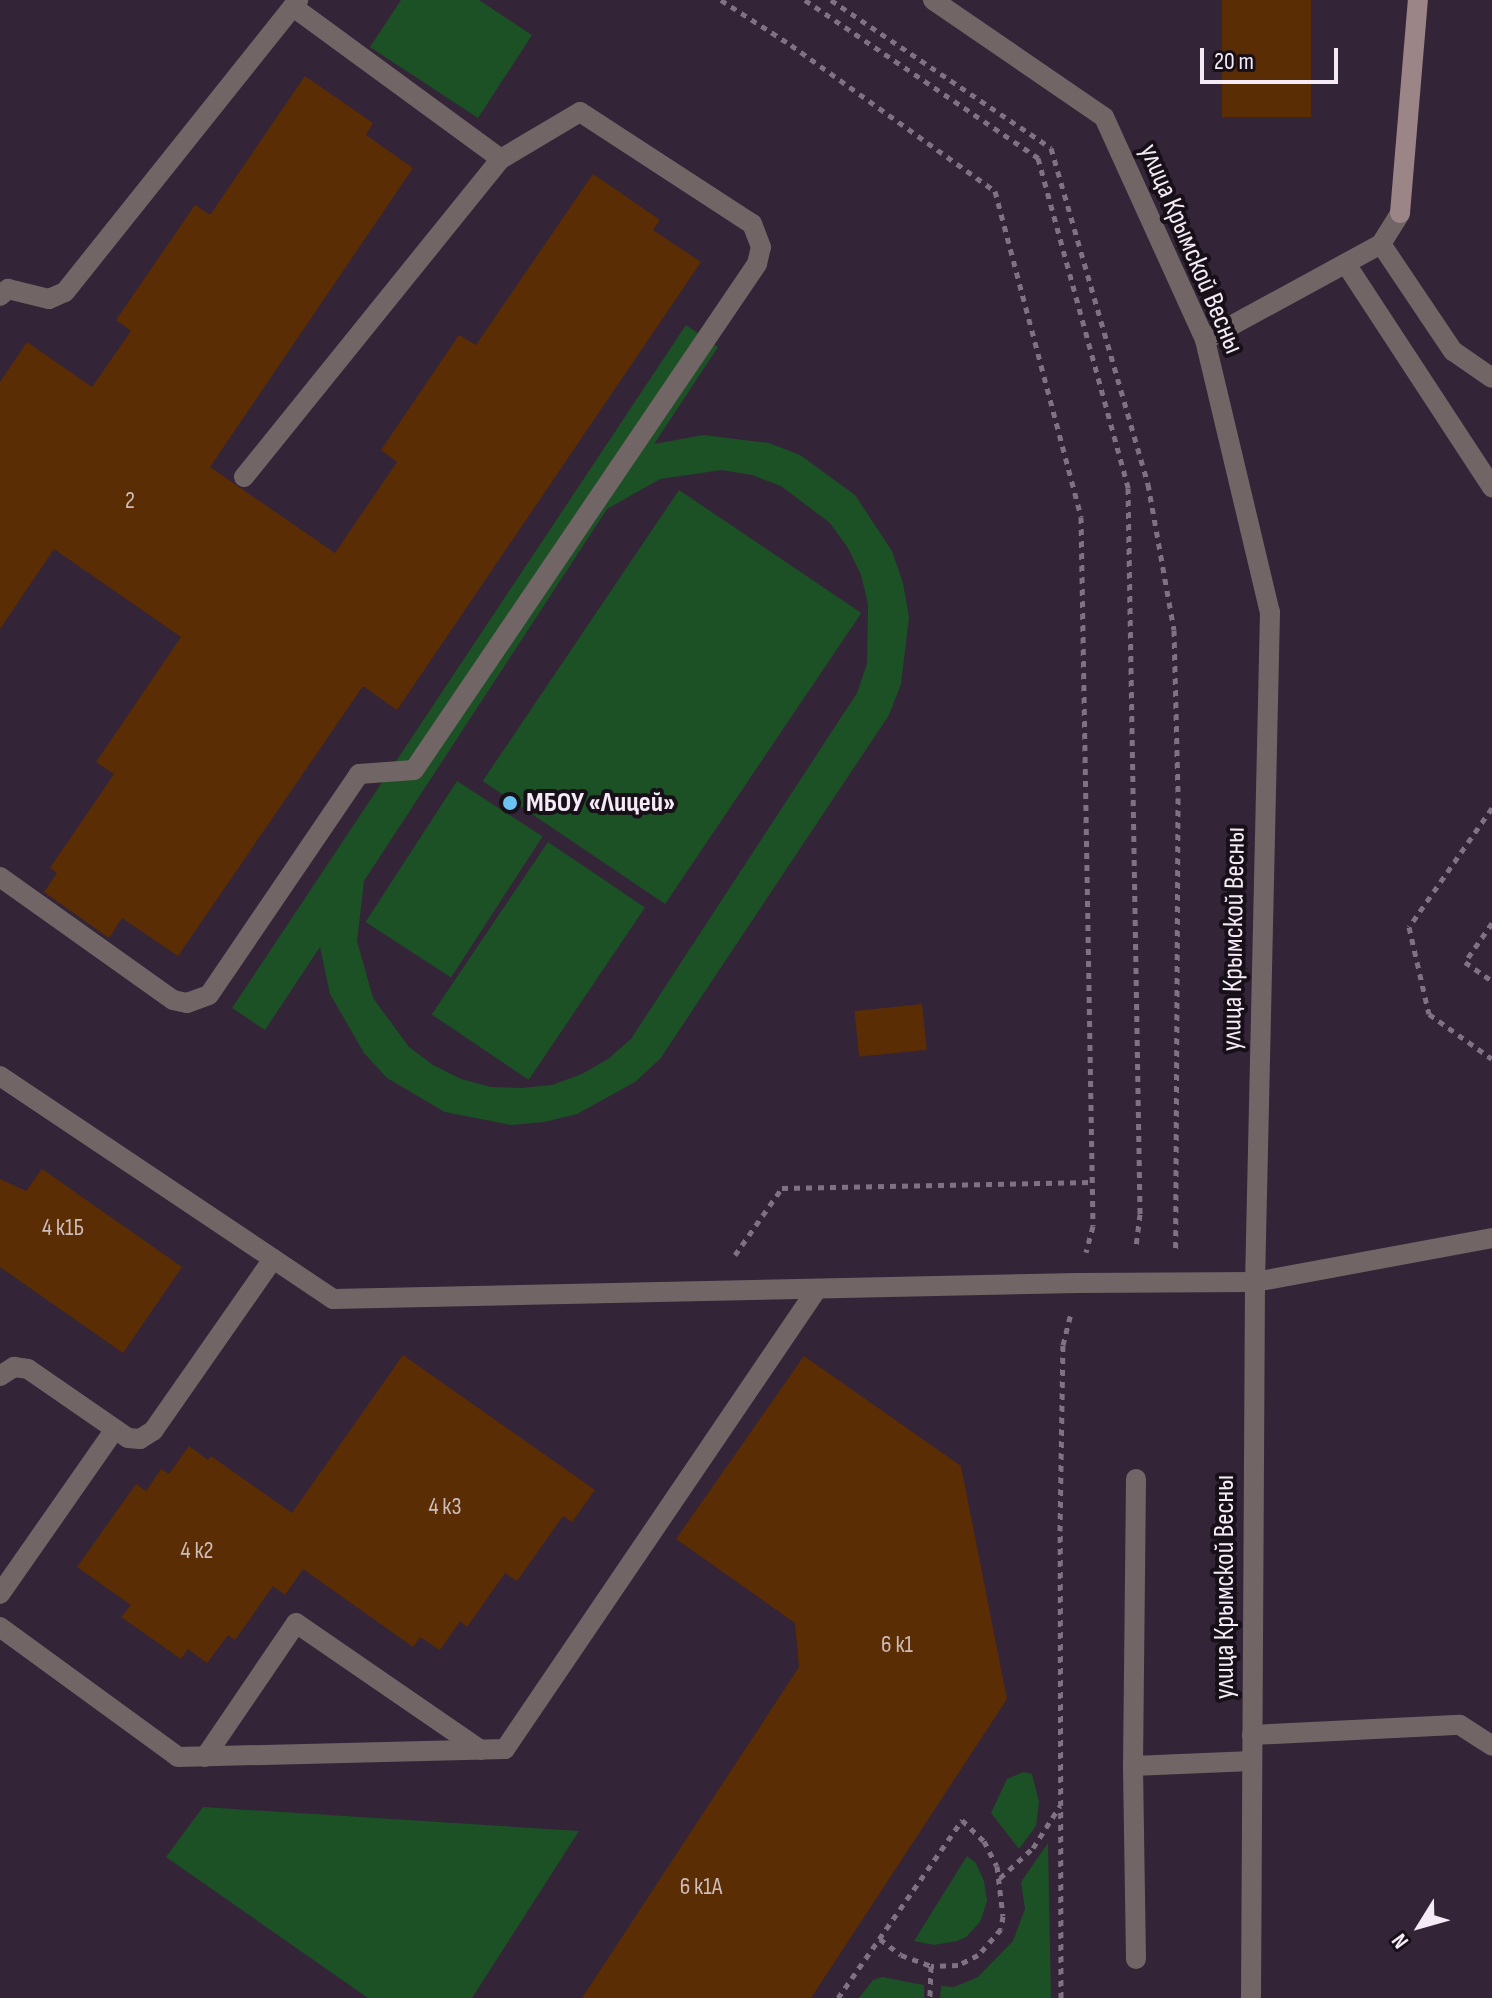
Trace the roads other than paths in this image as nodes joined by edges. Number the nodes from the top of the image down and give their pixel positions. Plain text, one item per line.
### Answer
1 (933, 0) edge
2 (1418, 0) edge
3 (296, 3) edge
4 (501, 159) junction
5 (1381, 244) junction
6 (1346, 264) junction
7 (0, 296) edge
8 (1205, 340) junction
9 (1492, 378) edge
10 (244, 477) dead end
11 (1492, 487) edge
12 (0, 877) edge
13 (0, 1076) edge
14 (1492, 1238) edge
15 (273, 1259) junction
16 (1255, 1282) junction
17 (817, 1289) junction
18 (0, 1376) edge
19 (115, 1429) junction
20 (1136, 1479) dead end
21 (0, 1594) edge
22 (0, 1627) edge
23 (1252, 1735) junction
24 (1492, 1746) edge
25 (481, 1750) junction
26 (205, 1757) junction
27 (1252, 1761) junction
28 (1133, 1766) junction
29 (1136, 1959) dead end
30 (1251, 1998) edge

1 - 8 street, улица Крымской Весны
2 - 5 street
3 - 4 street
3 - 7 street
4 - 10 street
4 - 12 street
5 - 6 street
5 - 9 street
6 - 8 street
6 - 11 street
8 - 16 street, улица Крымской Весны
13 - 15 street
14 - 16 street
15 - 17 street
15 - 19 street
16 - 17 street
16 - 23 street, улица Крымской Весны
17 - 25 street
18 - 19 street
19 - 21 street
20 - 28 street
22 - 26 street
23 - 24 street
23 - 27 street, улица Крымской Весны
25 - 26 street
25 - 26 street
27 - 28 street
27 - 30 street, улица Крымской Весны
28 - 29 street

